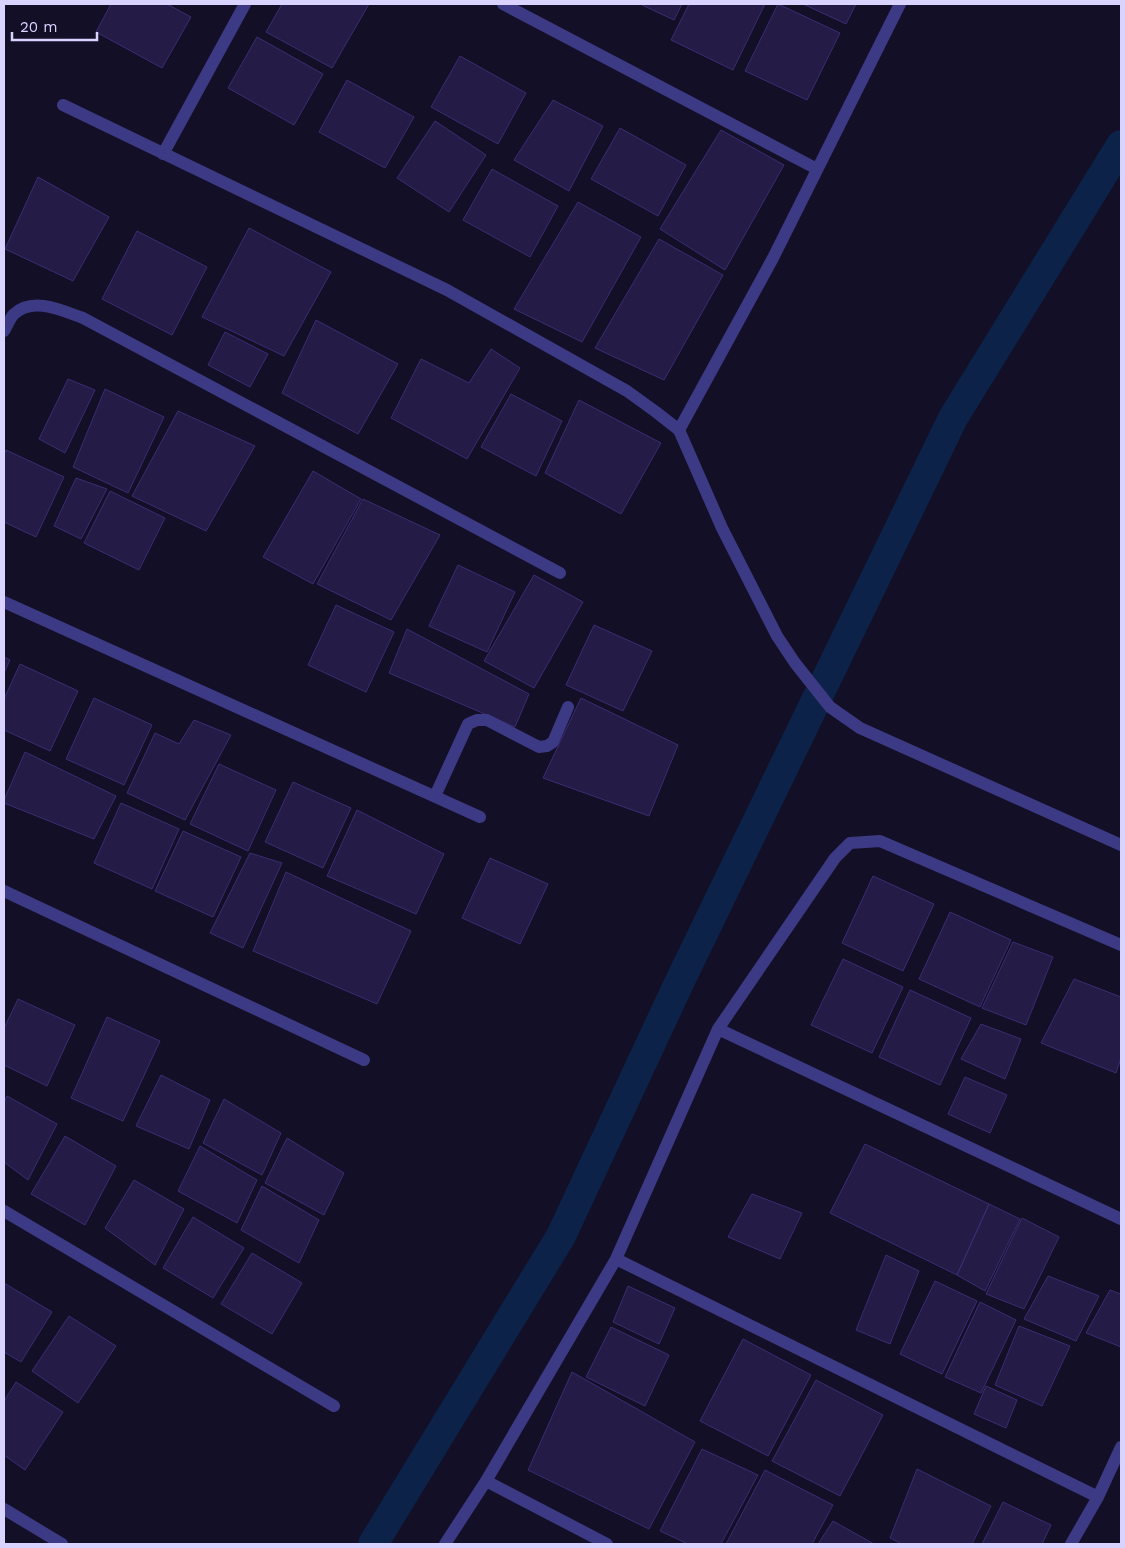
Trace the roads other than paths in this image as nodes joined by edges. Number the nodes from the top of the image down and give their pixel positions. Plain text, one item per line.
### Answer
1 (245, 4) edge
2 (503, 4) edge
3 (900, 4) edge
4 (63, 105) dead end
5 (163, 154) junction
6 (817, 169) junction
7 (4, 331) edge
8 (678, 430) junction
9 (560, 573) dead end
10 (4, 602) edge
11 (568, 707) dead end
12 (435, 796) junction
13 (480, 818) dead end
14 (1121, 845) edge
15 (4, 891) edge
16 (1121, 945) edge
17 (718, 1030) junction
18 (364, 1060) dead end
19 (4, 1211) edge
20 (1121, 1219) edge
21 (616, 1259) junction
22 (334, 1406) dead end
23 (1121, 1447) edge
24 (486, 1482) junction
25 (1098, 1497) junction
26 (4, 1510) edge
27 (62, 1544) edge
28 (445, 1544) edge
29 (607, 1544) edge
30 (1071, 1544) edge

1 - 5 street
2 - 6 street
3 - 6 street
4 - 5 street
5 - 8 street
6 - 8 street
7 - 9 street
8 - 14 street
10 - 12 street
11 - 12 street
12 - 13 street
15 - 18 street
16 - 17 street
17 - 20 street
17 - 21 street
19 - 22 street
21 - 24 street
21 - 25 street
23 - 25 street
24 - 28 street
24 - 29 street
25 - 30 street
26 - 27 street

